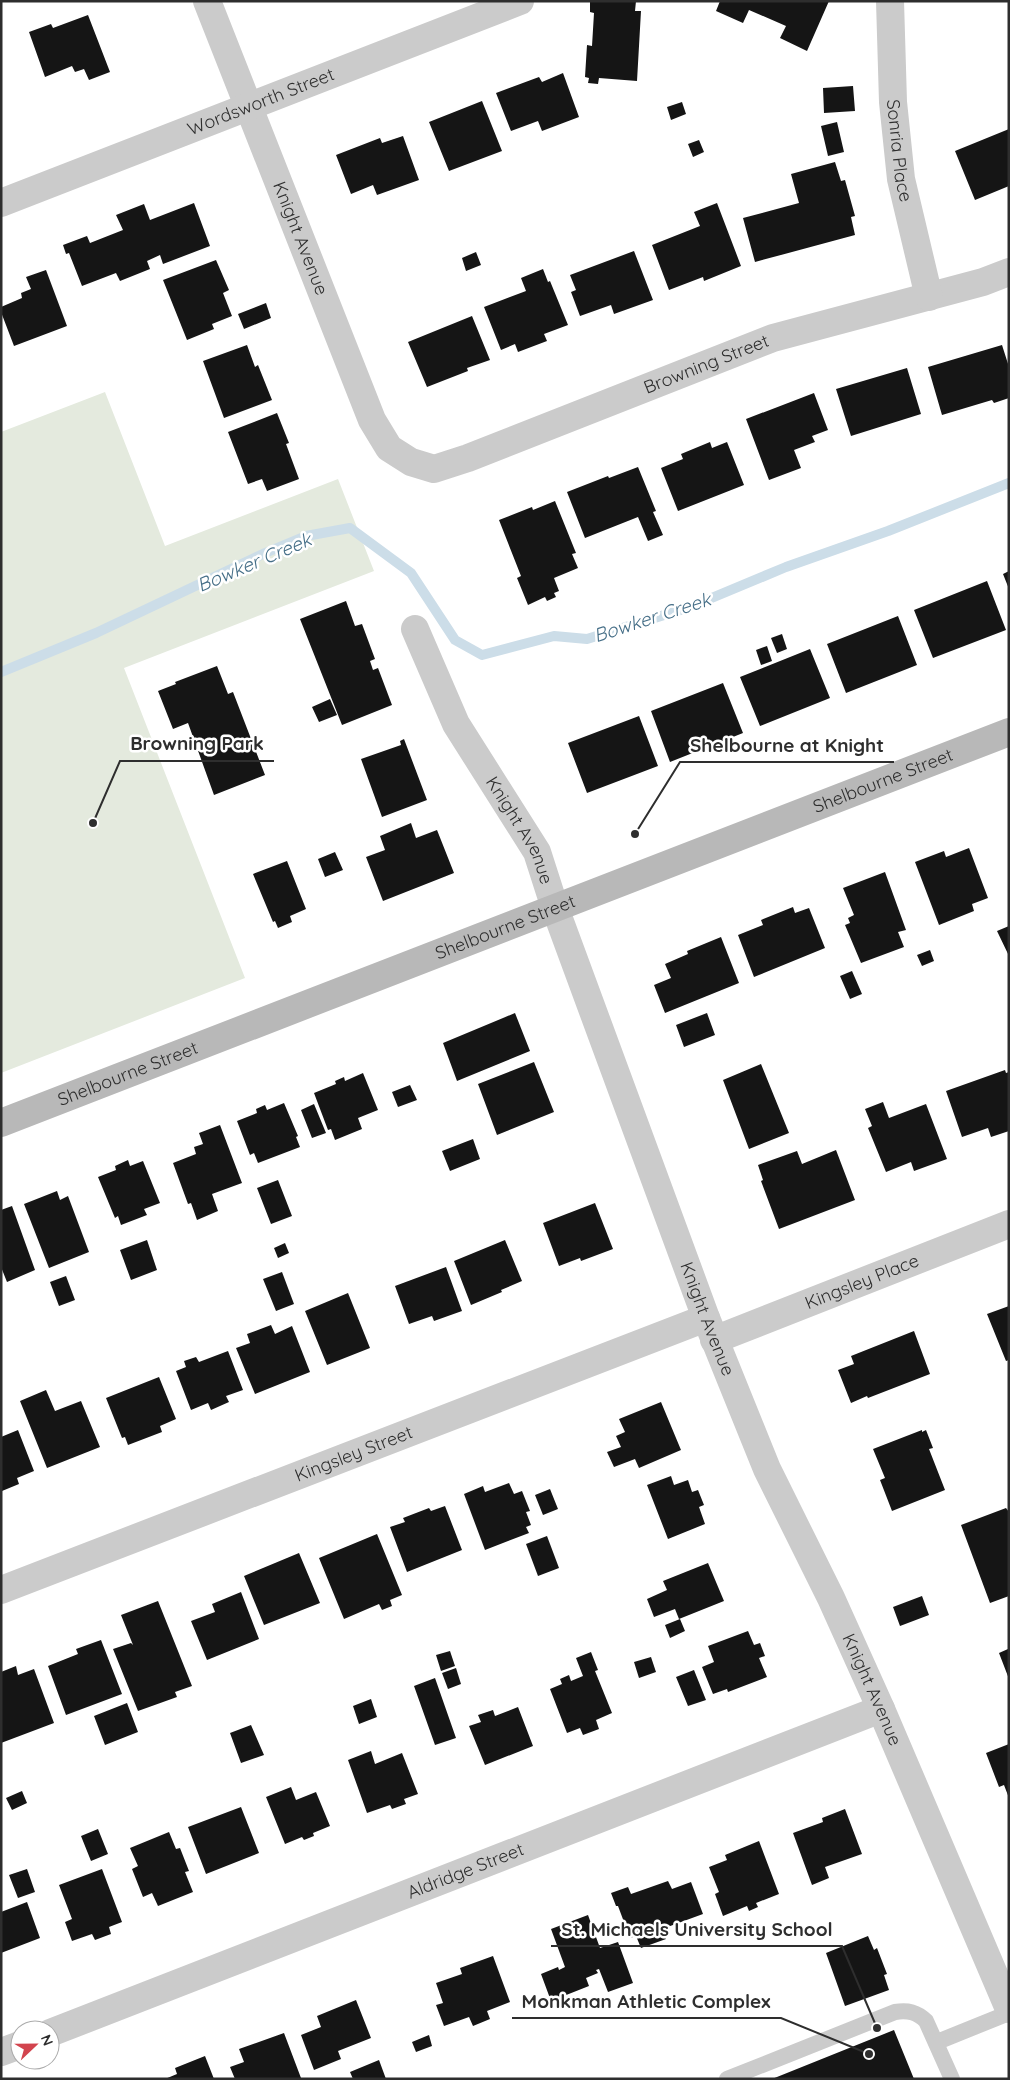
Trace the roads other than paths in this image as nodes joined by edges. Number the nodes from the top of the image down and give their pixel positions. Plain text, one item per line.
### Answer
1 (207, 1) edge
2 (520, 1) edge
3 (890, 1) edge
4 (248, 106) junction
5 (1, 203) edge
6 (1009, 272) edge
7 (929, 297) junction
8 (411, 462) joint
9 (416, 629) dead end
10 (1009, 732) edge
11 (555, 908) junction
12 (1, 1123) edge
13 (1009, 1224) edge
14 (710, 1329) junction
15 (1, 1590) edge
16 (881, 1709) junction
17 (1009, 2009) edge
18 (1009, 2013) edge
19 (60, 2029) edge
20 (937, 2042) junction
21 (727, 2079) edge
22 (952, 2079) edge

1 - 4 street, Knight Avenue
2 - 4 street, Wordsworth Street
3 - 7 street, Sonria Place
4 - 5 street, Wordsworth Street
4 - 8 street, Knight Avenue
6 - 7 street, Browning Street
7 - 8 street, Browning Street
9 - 11 street, Knight Avenue
10 - 11 main road, Shelbourne Street
11 - 12 main road, Shelbourne Street
11 - 14 street, Knight Avenue
13 - 14 street, Kingsley Place
14 - 15 street, Kingsley Street
14 - 16 street, Knight Avenue
16 - 17 street, Knight Avenue
16 - 19 street, Aldridge Street
18 - 20 lane
20 - 21 lane
20 - 22 lane

